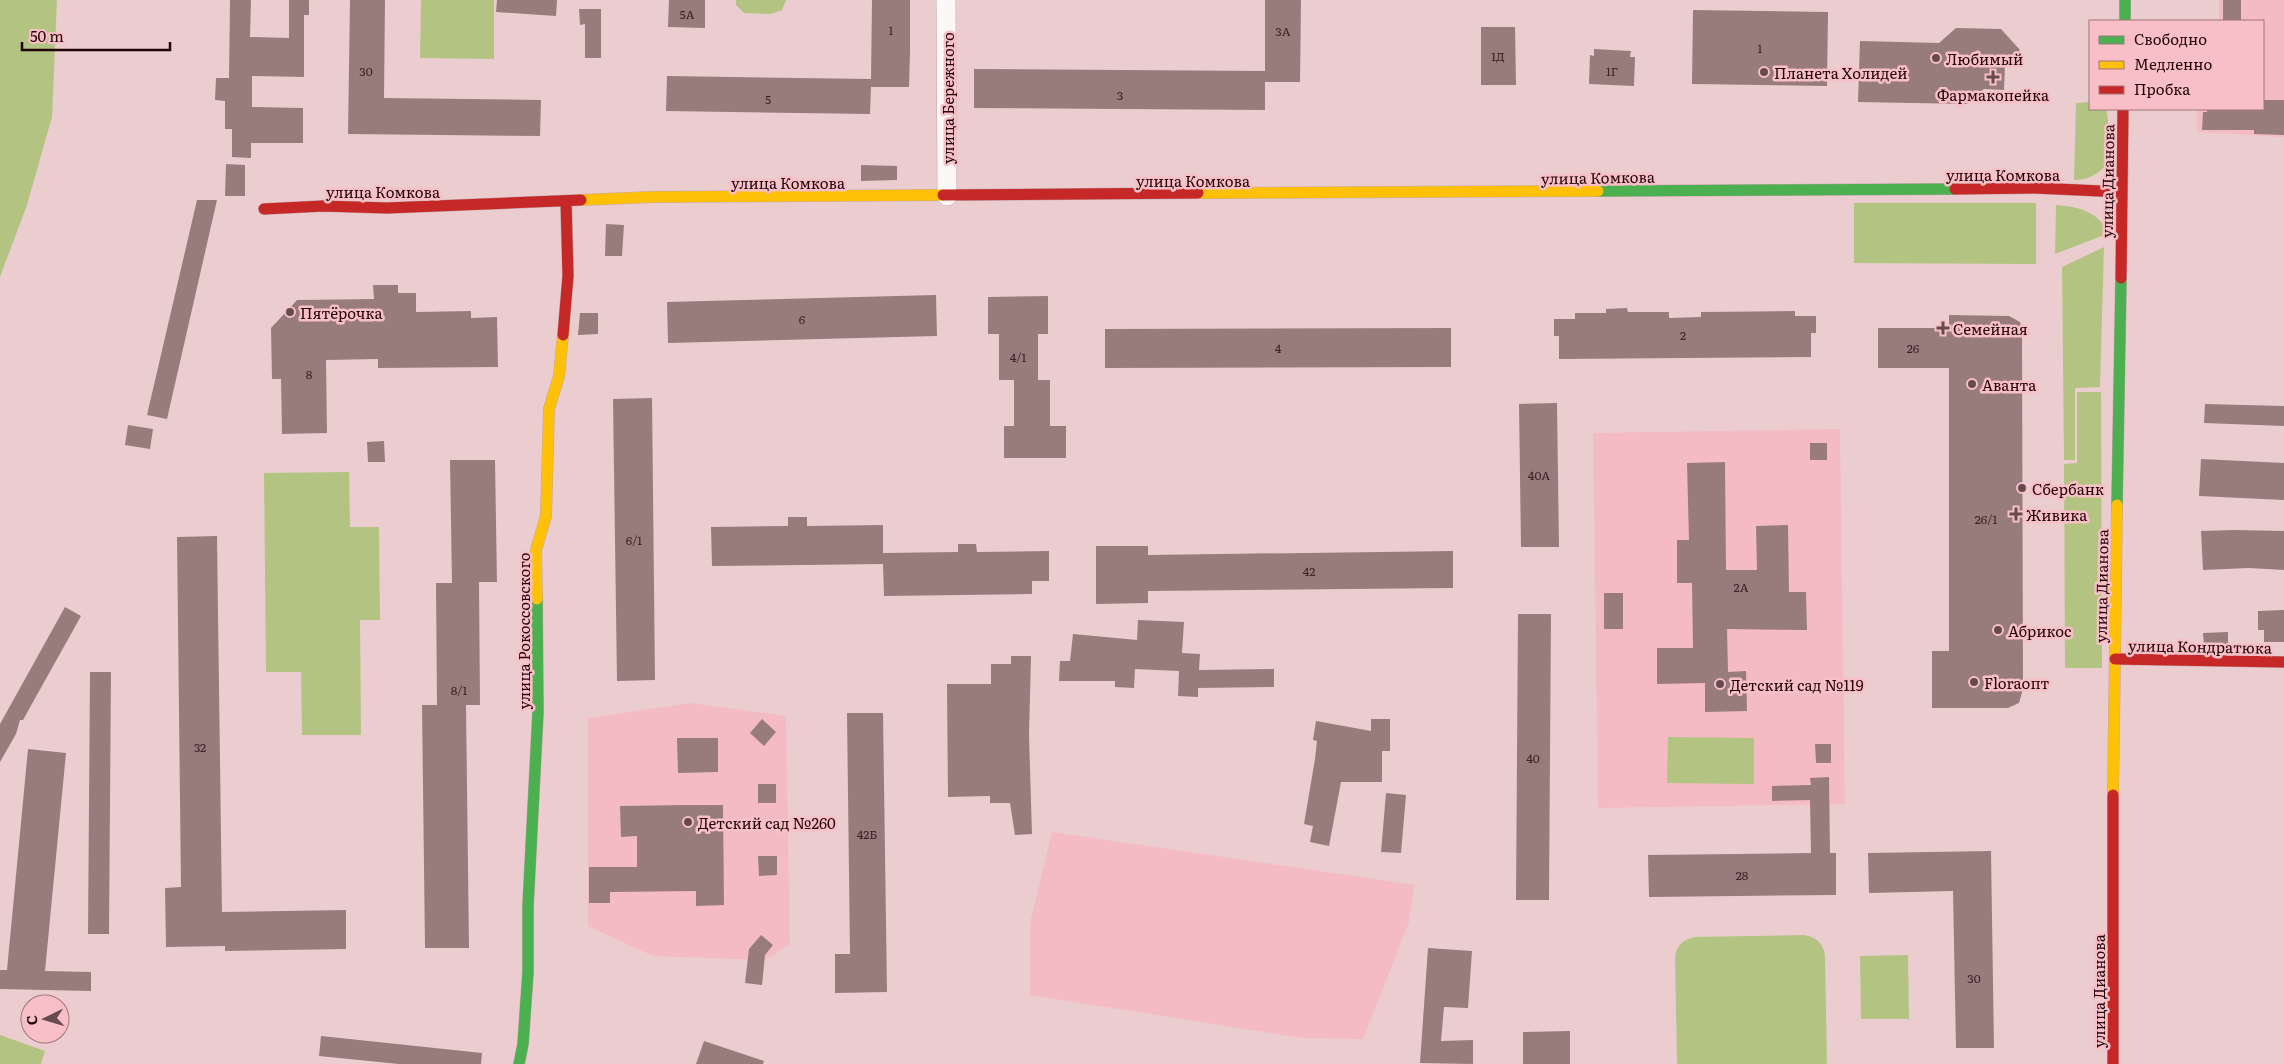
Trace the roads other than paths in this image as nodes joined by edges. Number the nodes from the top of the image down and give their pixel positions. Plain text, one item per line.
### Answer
1 (946, 0) edge
2 (2125, 0) edge
3 (2125, 20) edge
4 (2123, 110) edge
5 (2122, 192) junction
6 (947, 196) junction
7 (566, 201) junction
8 (264, 209) dead end
9 (2115, 659) junction
10 (2284, 662) edge
11 (519, 1064) edge
12 (2113, 1064) edge

1 - 6 street, улица Бережного
2 - 3 street
4 - 5 street, улица Дианова
5 - 6 street, улица Комкова
5 - 9 street, улица Дианова
6 - 7 street, улица Комкова
7 - 8 street, улица Комкова
7 - 11 street, улица Рокоссовского
9 - 10 street, улица Кондратюка
9 - 12 street, улица Дианова

